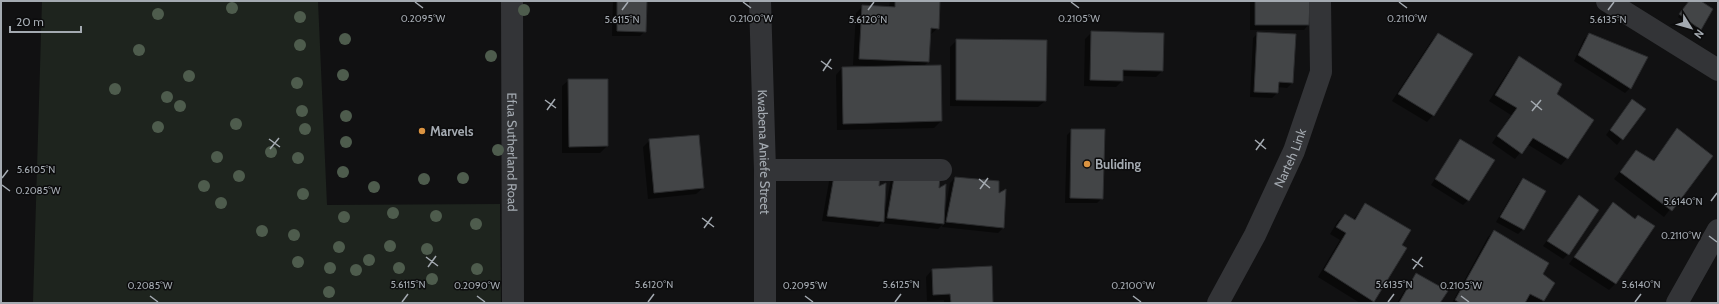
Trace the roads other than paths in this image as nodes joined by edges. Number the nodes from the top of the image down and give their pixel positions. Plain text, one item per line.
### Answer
1 (512, 1) edge
2 (760, 1) edge
3 (1320, 1) edge
4 (1606, 1) edge
5 (1718, 70) edge
6 (765, 170) junction
7 (941, 170) dead end
8 (1718, 230) edge
9 (513, 303) edge
10 (765, 303) edge
11 (1218, 303) edge
12 (1677, 303) edge

1 - 9 street, Efua Sutherland Road
2 - 6 street, Kwabena Aniefe Street
3 - 11 street, Narteh Link
4 - 5 street
6 - 7 street
6 - 10 street, Kwabena Aniefe Street
8 - 12 street

